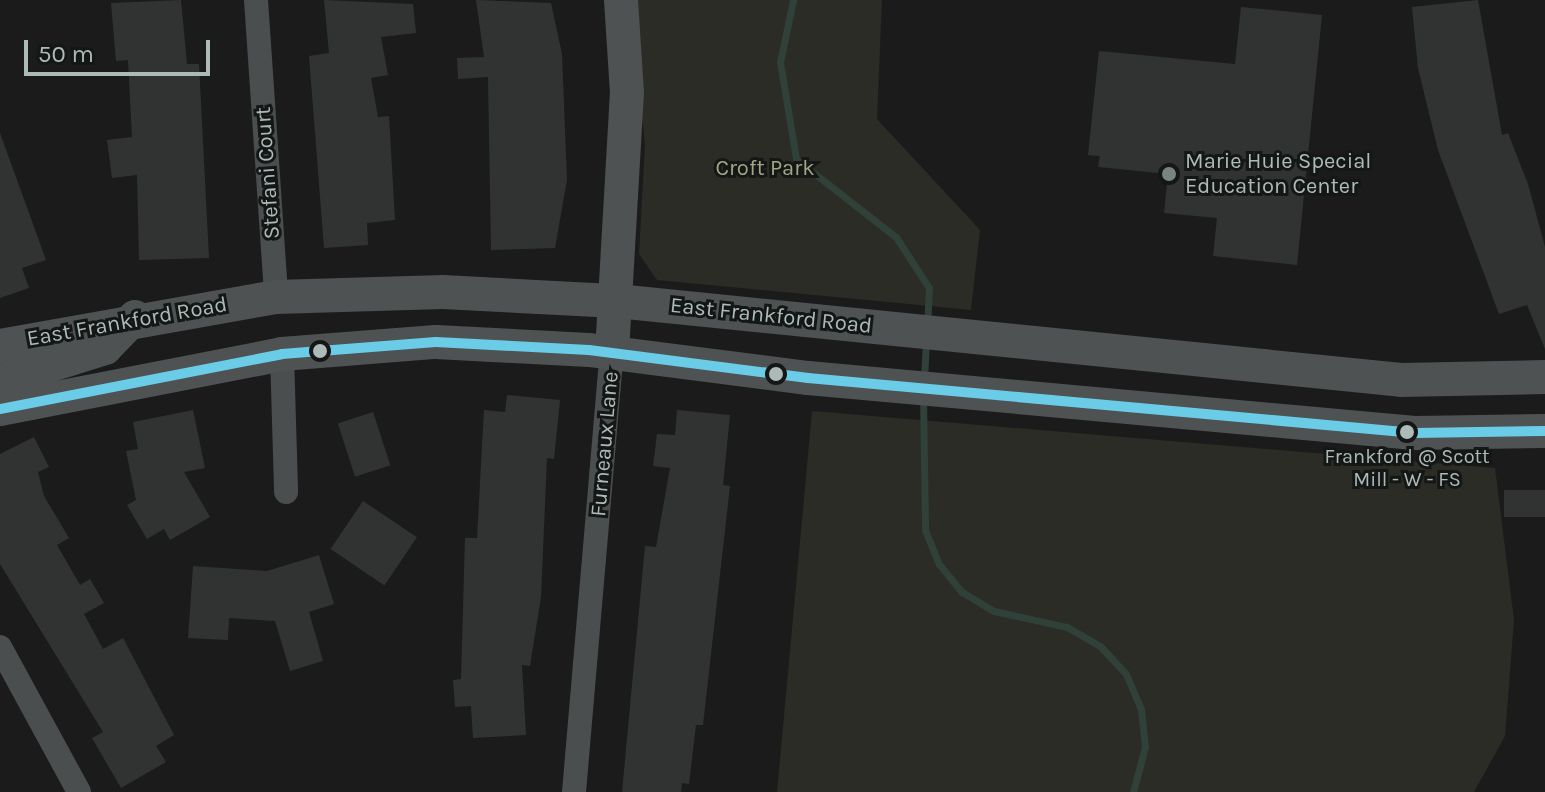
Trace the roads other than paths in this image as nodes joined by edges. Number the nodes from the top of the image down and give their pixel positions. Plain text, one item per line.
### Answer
1 (256, 0) edge
2 (621, 0) edge
3 (276, 297) junction
4 (617, 301) junction
5 (135, 317) junction
6 (0, 346) edge
7 (612, 352) junction
8 (282, 354) junction
9 (1339, 375) junction
10 (1545, 377) edge
11 (0, 381) edge
12 (0, 409) edge
13 (1213, 414) junction
14 (1545, 431) edge
15 (286, 492) dead end
16 (0, 647) edge
17 (79, 792) edge
18 (574, 792) edge

1 - 3 street, Stefani Court
2 - 4 main road, Furneaux Lane
3 - 4 main road, East Frankford Road
3 - 5 main road, East Frankford Road
4 - 7 main road, Furneaux Lane
4 - 9 main road, East Frankford Road
5 - 6 main road, East Frankford Road
5 - 11 main road
7 - 8 main road
7 - 13 main road
7 - 18 street, Furneaux Lane
8 - 12 main road
8 - 15 street
9 - 10 main road, East Frankford Road
9 - 13 main road
13 - 14 main road
16 - 17 street

